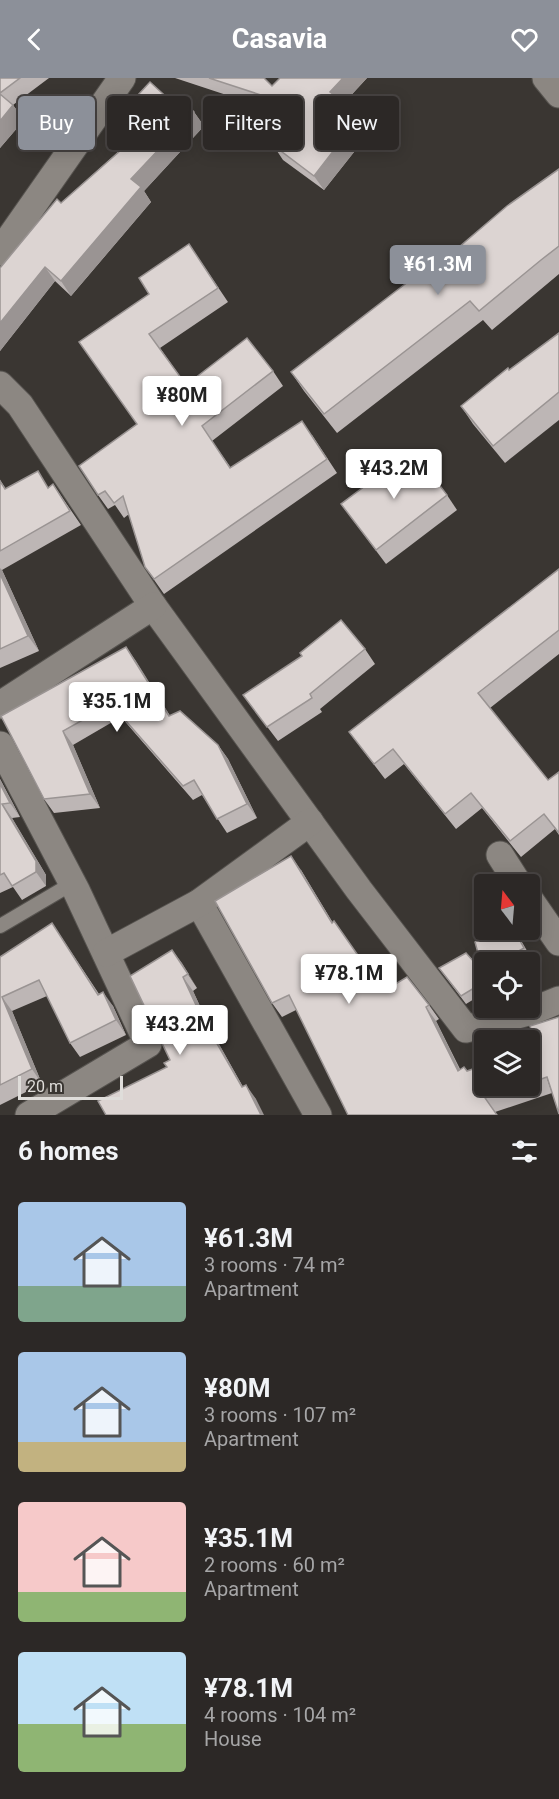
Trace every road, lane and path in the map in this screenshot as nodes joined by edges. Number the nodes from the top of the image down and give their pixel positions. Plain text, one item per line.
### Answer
1 (122, 78) edge
2 (546, 78) edge
3 (559, 94) edge
4 (0, 252) edge
5 (0, 385) edge
6 (10, 407) edge
7 (153, 606) junction
8 (0, 705) edge
9 (0, 745) edge
10 (310, 822) junction
11 (500, 855) dead end
12 (512, 874) edge
13 (73, 883) junction
14 (199, 903) junction
15 (540, 914) edge
16 (0, 926) edge
17 (559, 942) edge
18 (106, 953) junction
19 (559, 1000) edge
20 (29, 1115) edge
21 (318, 1115) edge

1 - 4 street
2 - 3 street
5 - 6 street
6 - 7 street
7 - 8 street
7 - 10 street
9 - 13 street
10 - 14 street
10 - 19 street
11 - 12 street
13 - 16 lane
13 - 18 street
14 - 18 street
14 - 21 street
15 - 17 street
18 - 20 street

